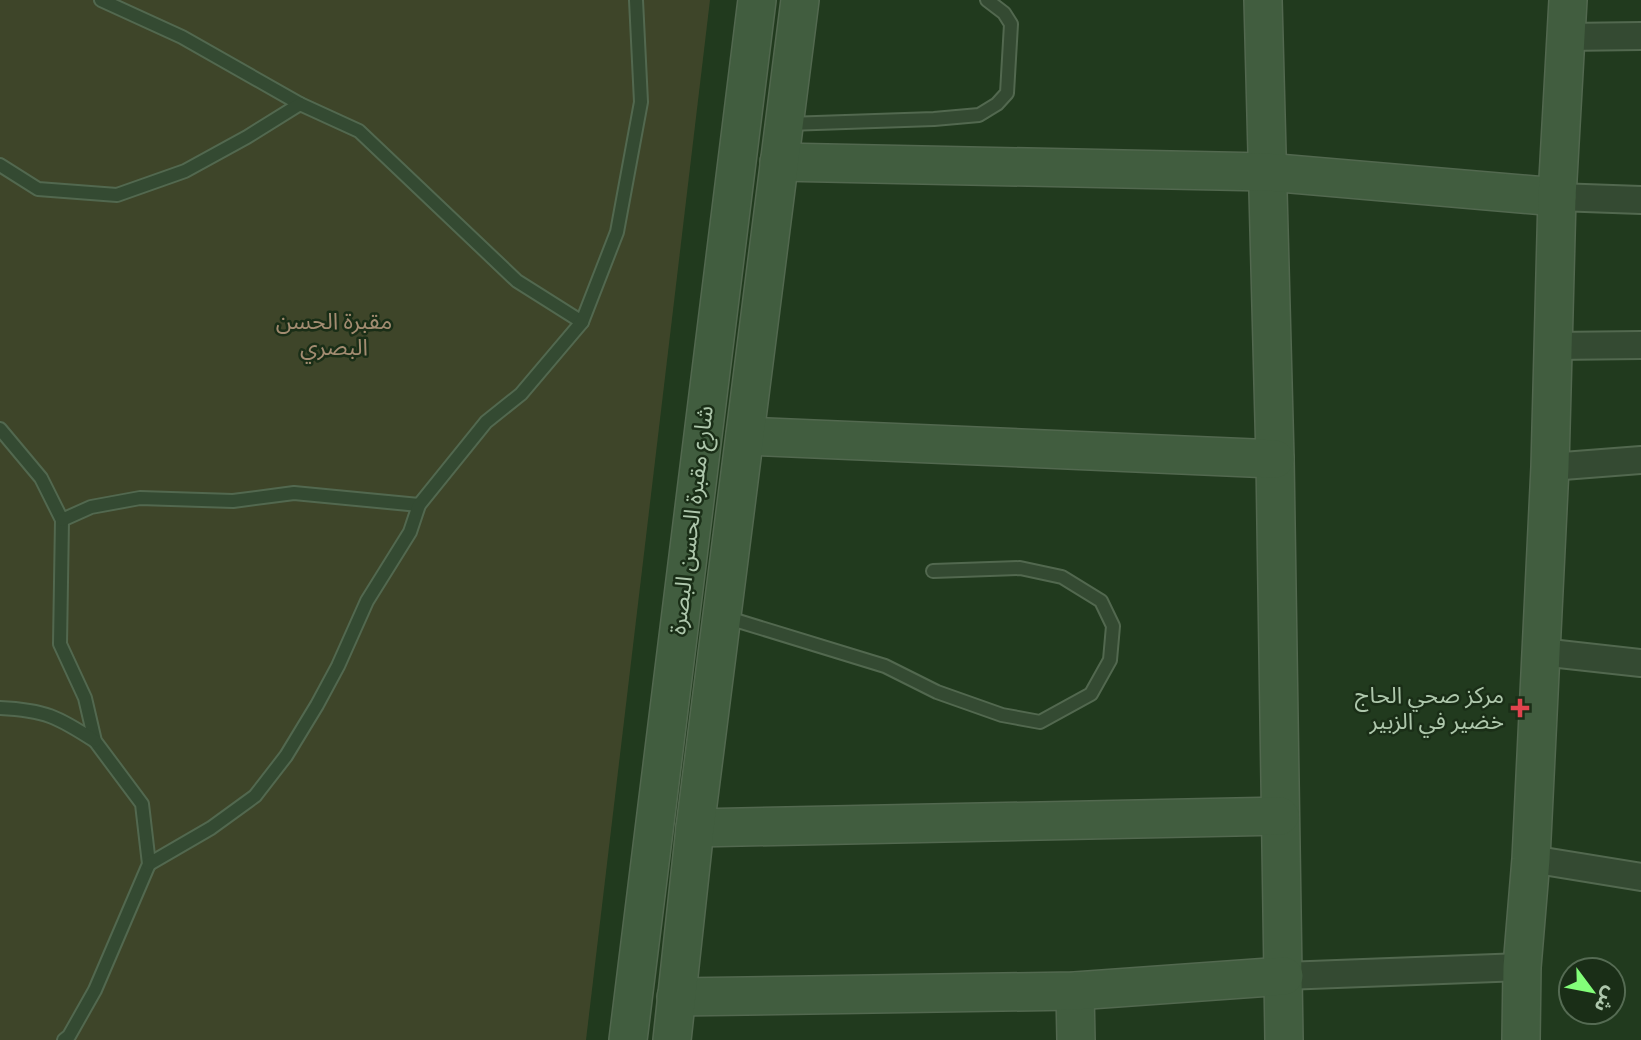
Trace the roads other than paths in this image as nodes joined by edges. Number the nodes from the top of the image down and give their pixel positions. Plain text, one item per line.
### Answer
1 (101, 0) edge
2 (636, 0) edge
3 (757, 0) edge
4 (800, 0) edge
5 (987, 0) edge
6 (1263, 0) edge
7 (1568, 0) edge
8 (1641, 36) edge
9 (1565, 37) junction
10 (300, 104) junction
11 (784, 124) junction
12 (779, 162) junction
13 (0, 165) edge
14 (1267, 172) junction
15 (1557, 197) junction
16 (1641, 200) edge
17 (582, 322) junction
18 (1641, 345) edge
19 (1553, 346) junction
20 (0, 429) edge
21 (745, 436) junction
22 (1275, 459) junction
23 (1641, 460) edge
24 (1550, 467) junction
25 (419, 505) junction
26 (62, 520) junction
27 (933, 571) dead end
28 (681, 600) junction
29 (722, 610) junction
30 (1541, 652) junction
31 (1641, 663) edge
32 (0, 708) edge
33 (95, 741) junction
34 (1280, 816) junction
35 (695, 828) junction
36 (1531, 859) junction
37 (149, 864) junction
38 (1641, 877) edge
39 (1522, 967) junction
40 (1284, 976) junction
41 (1075, 991) junction
42 (676, 997) junction
43 (64, 1040) edge
44 (628, 1040) edge
45 (672, 1040) edge
46 (1076, 1040) edge
47 (1284, 1040) edge
48 (1521, 1040) edge

1 - 10 lane
2 - 17 lane
3 - 28 street, شارع مقبرة الحسن البصرة
4 - 11 street, شارع مقبرة الحسن البصرة
5 - 11 lane
6 - 14 street
7 - 9 street
8 - 9 street
9 - 15 street
10 - 13 lane
10 - 17 lane
11 - 12 street, شارع مقبرة الحسن البصرة
12 - 14 street
12 - 21 street, شارع مقبرة الحسن البصرة
14 - 15 street
14 - 22 street
15 - 16 street
15 - 19 street
17 - 25 lane
18 - 19 street
19 - 24 street
20 - 26 lane
21 - 22 street
21 - 29 street, شارع مقبرة الحسن البصرة
22 - 34 street
23 - 24 street
24 - 30 street
25 - 26 lane
25 - 37 lane
26 - 33 lane
27 - 29 lane
28 - 29 street
28 - 44 street, شارع مقبرة الحسن البصرة
29 - 35 street, شارع مقبرة الحسن البصرة
30 - 31 street
30 - 36 street
32 - 33 lane
33 - 37 lane
34 - 35 street
34 - 40 street
35 - 42 street, شارع مقبرة الحسن البصرة
36 - 38 street
36 - 39 street
37 - 43 lane
39 - 40 street
39 - 48 street
40 - 41 street
40 - 47 street
41 - 42 street
41 - 46 street
42 - 45 street, شارع مقبرة الحسن البصرة

